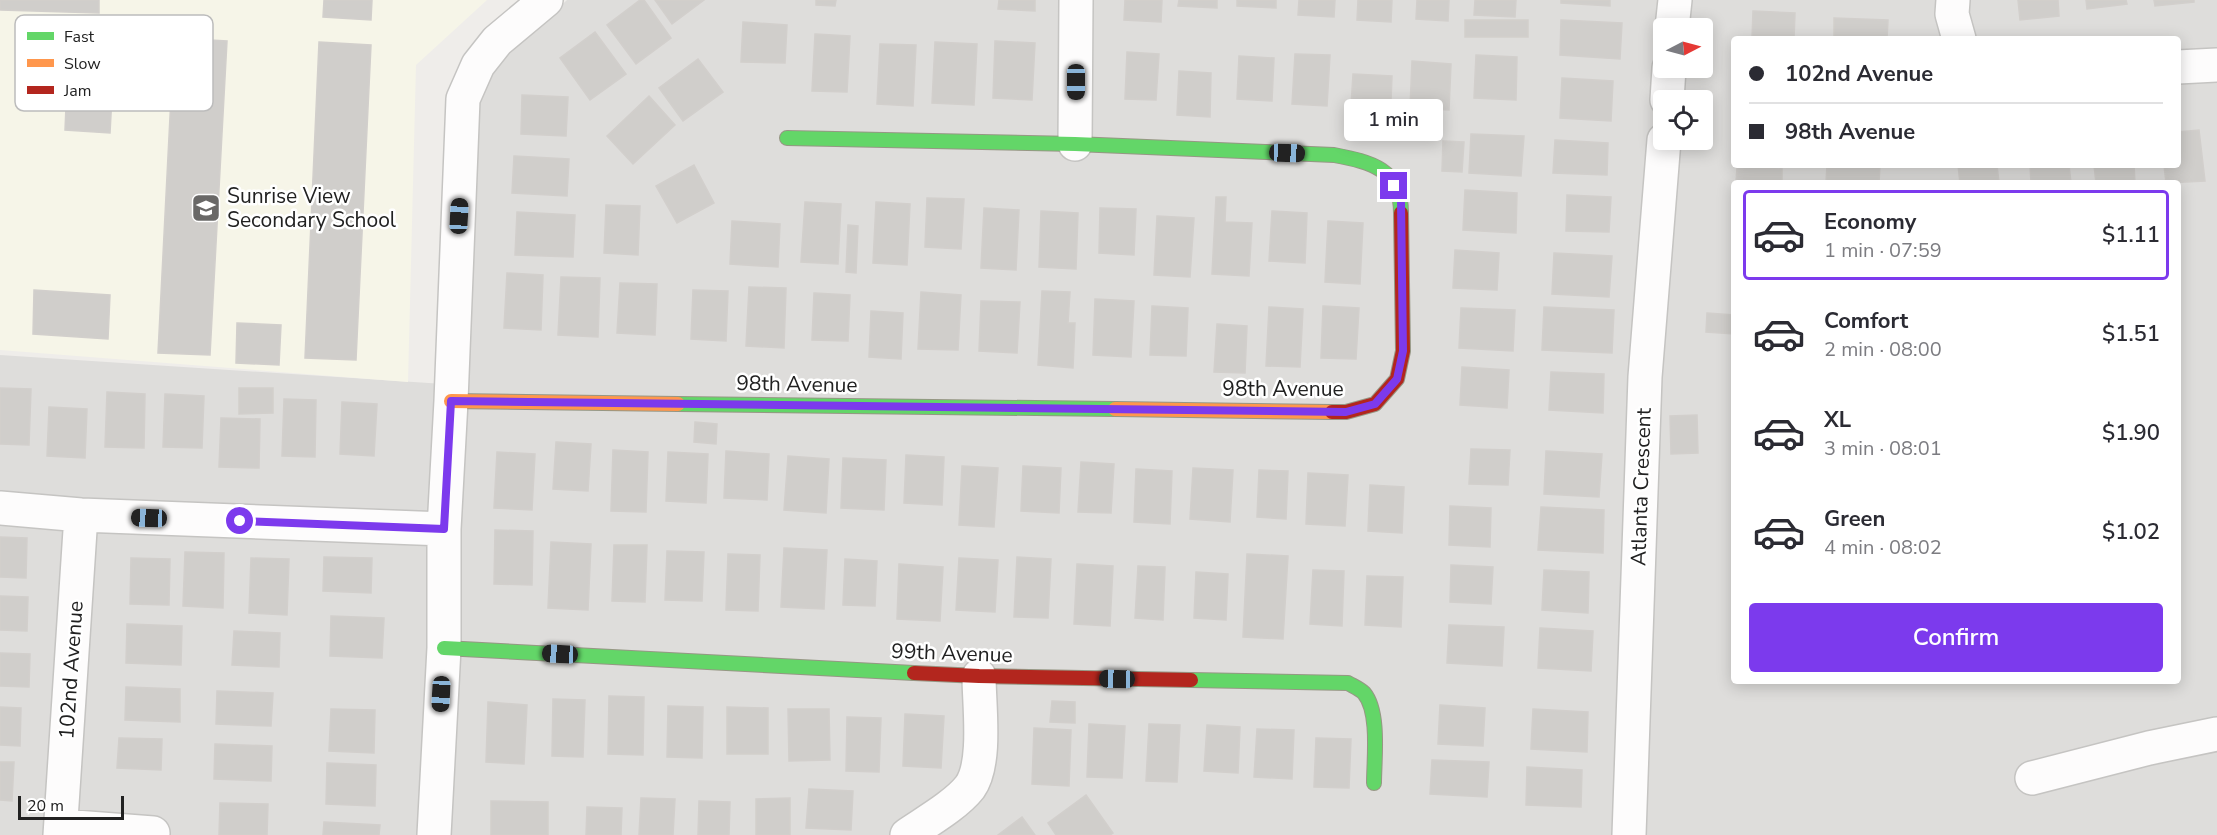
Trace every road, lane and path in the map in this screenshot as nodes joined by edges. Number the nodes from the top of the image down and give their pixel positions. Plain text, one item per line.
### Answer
1 (546, 0) edge
2 (1076, 0) edge
3 (1674, 0) edge
4 (1953, 0) edge
5 (1673, 18) edge
6 (1958, 36) edge
7 (2217, 65) edge
8 (2181, 67) edge
9 (787, 138) dead end
10 (1075, 144) junction
11 (1663, 150) edge
12 (451, 401) junction
13 (0, 508) edge
14 (81, 515) junction
15 (444, 529) junction
16 (444, 648) junction
17 (979, 676) junction
18 (2217, 734) edge
19 (2032, 778) dead end
20 (1374, 783) dead end
21 (61, 830) edge
22 (153, 833) dead end
23 (434, 835) edge
24 (907, 835) edge
25 (1629, 835) edge

1 - 12 street
2 - 10 street
3 - 5 street
4 - 6 street
7 - 8 street
9 - 10 street, 98th Avenue
10 - 12 street, 98th Avenue
11 - 25 street, Atlanta Crescent
12 - 15 street
13 - 14 street
14 - 15 street
14 - 21 street, 102nd Avenue
15 - 16 street
16 - 17 street, 99th Avenue
16 - 23 street
17 - 20 street, 99th Avenue
17 - 24 street
18 - 19 street
21 - 22 street, 102nd Avenue

